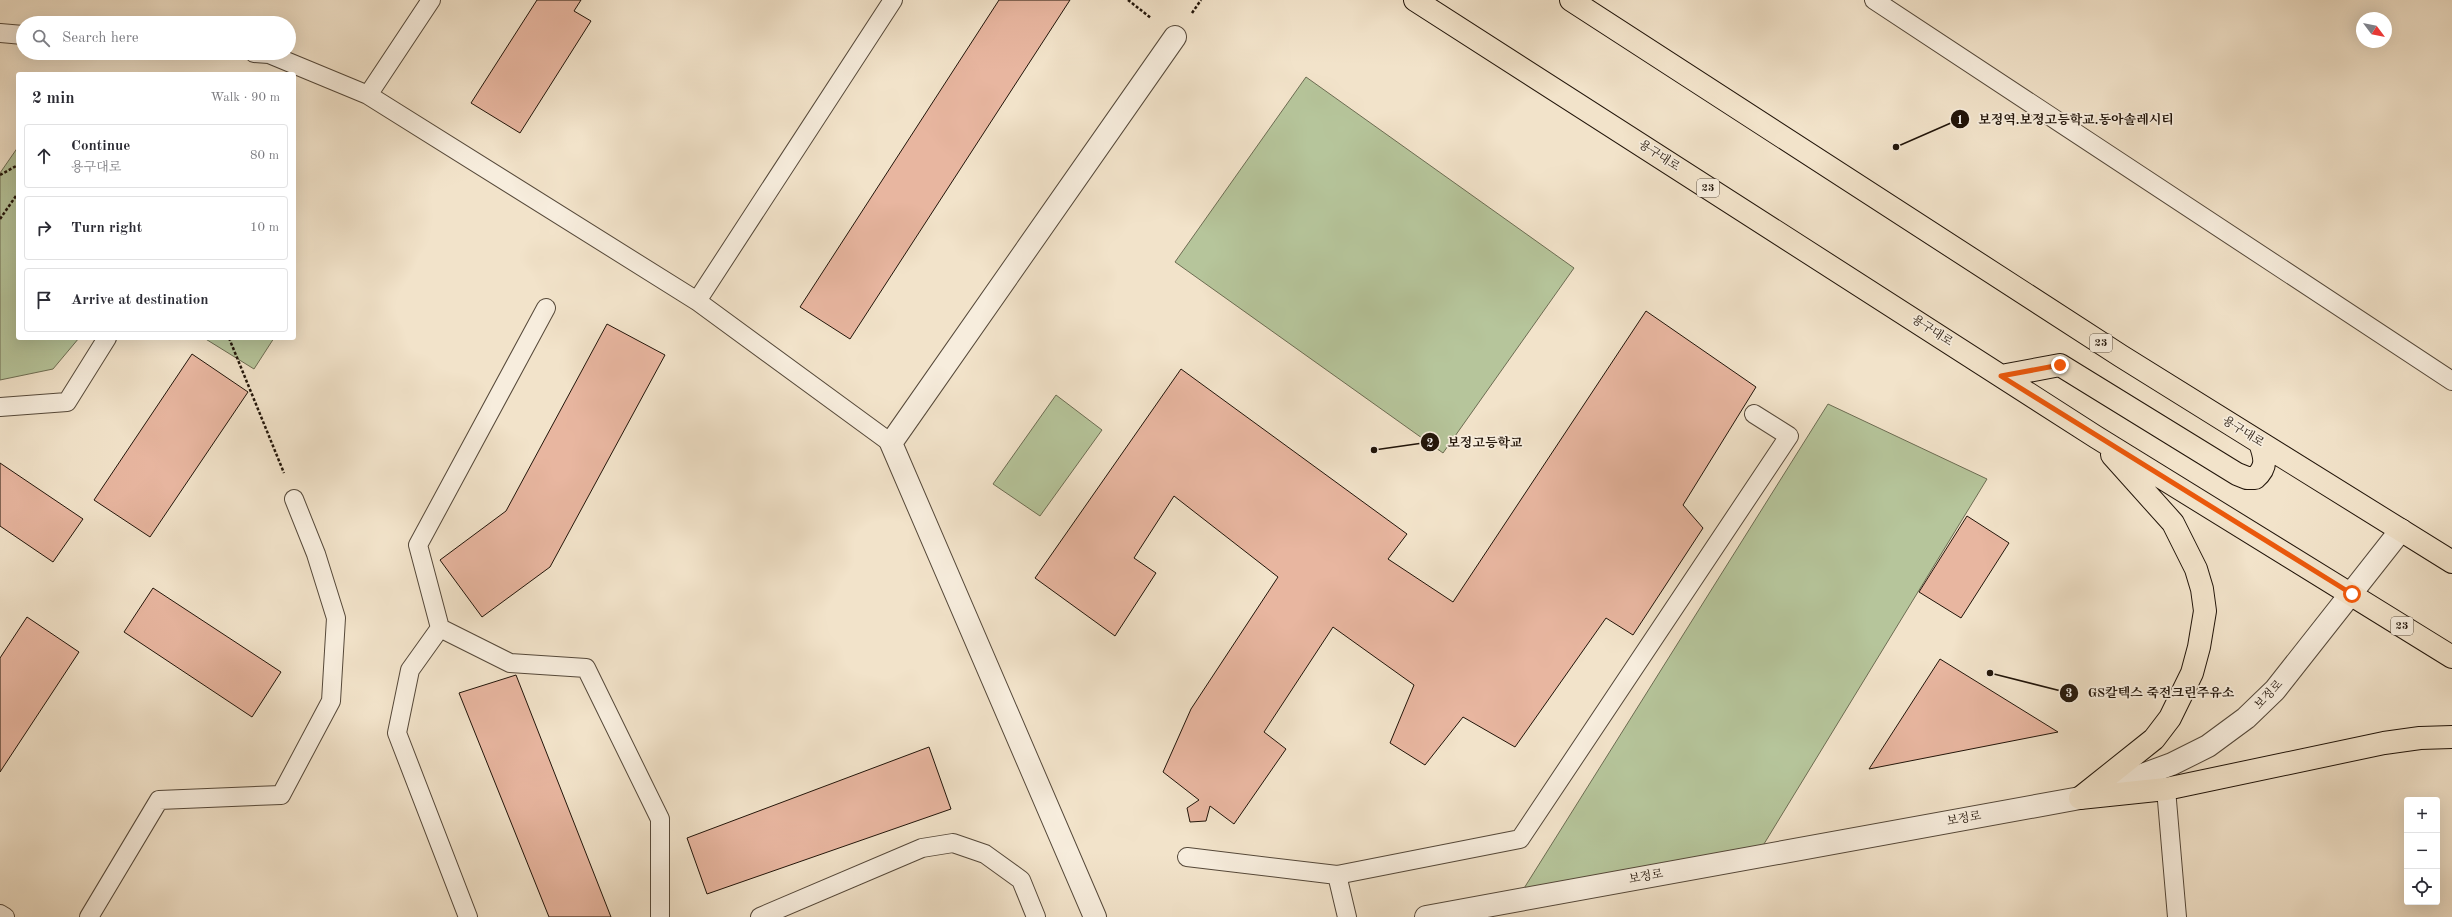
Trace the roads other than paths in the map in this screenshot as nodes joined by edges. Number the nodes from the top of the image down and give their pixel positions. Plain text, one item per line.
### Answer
1 (431, 0) edge
2 (893, 0) edge
3 (1415, 0) edge
4 (1571, 0) edge
5 (1874, 0) edge
6 (0, 33) edge
7 (16, 34) edge
8 (1175, 37) dead end
9 (283, 60) edge
10 (368, 95) junction
11 (697, 301) junction
12 (546, 308) dead end
13 (106, 340) edge
14 (2001, 376) junction
15 (2452, 381) edge
16 (0, 407) edge
17 (1754, 414) dead end
18 (2096, 437) junction
19 (891, 443) junction
20 (2260, 443) junction
21 (294, 499) road end
22 (2401, 530) junction
23 (2452, 562) edge
24 (2352, 594) junction
25 (440, 628) junction
26 (2452, 657) edge
27 (2452, 737) edge
28 (2166, 790) junction
29 (2080, 798) junction
30 (1187, 857) dead end
31 (1337, 875) junction
32 (0, 914) edge
33 (5, 917) edge
34 (89, 917) edge
35 (468, 917) edge
36 (660, 917) edge
37 (760, 917) edge
38 (1036, 917) edge
39 (1095, 917) edge
40 (1346, 917) edge
41 (1426, 917) edge
42 (2177, 917) edge

1 - 10 lane
2 - 11 lane
3 - 14 main road, 용구대로 / 23
4 - 20 main road, 용구대로 / 23
5 - 15 lane
6 - 7 lane
8 - 19 street
9 - 10 lane
10 - 11 lane
11 - 19 lane
12 - 25 lane
13 - 16 lane
14 - 18 main road, 용구대로 / 23
14 - 20 main road
17 - 31 lane
18 - 24 main road, 용구대로 / 23
18 - 29 main road
19 - 39 street
20 - 22 main road, 용구대로 / 23
21 - 34 lane
22 - 23 main road, 용구대로 / 23
22 - 24 street, 보정로
24 - 26 main road, 용구대로 / 23
24 - 29 street, 보정로
25 - 35 lane
25 - 36 lane
27 - 28 main road
28 - 29 main road
28 - 42 lane
29 - 41 street, 보정로
30 - 31 lane
31 - 40 lane
32 - 33 lane
37 - 38 lane

